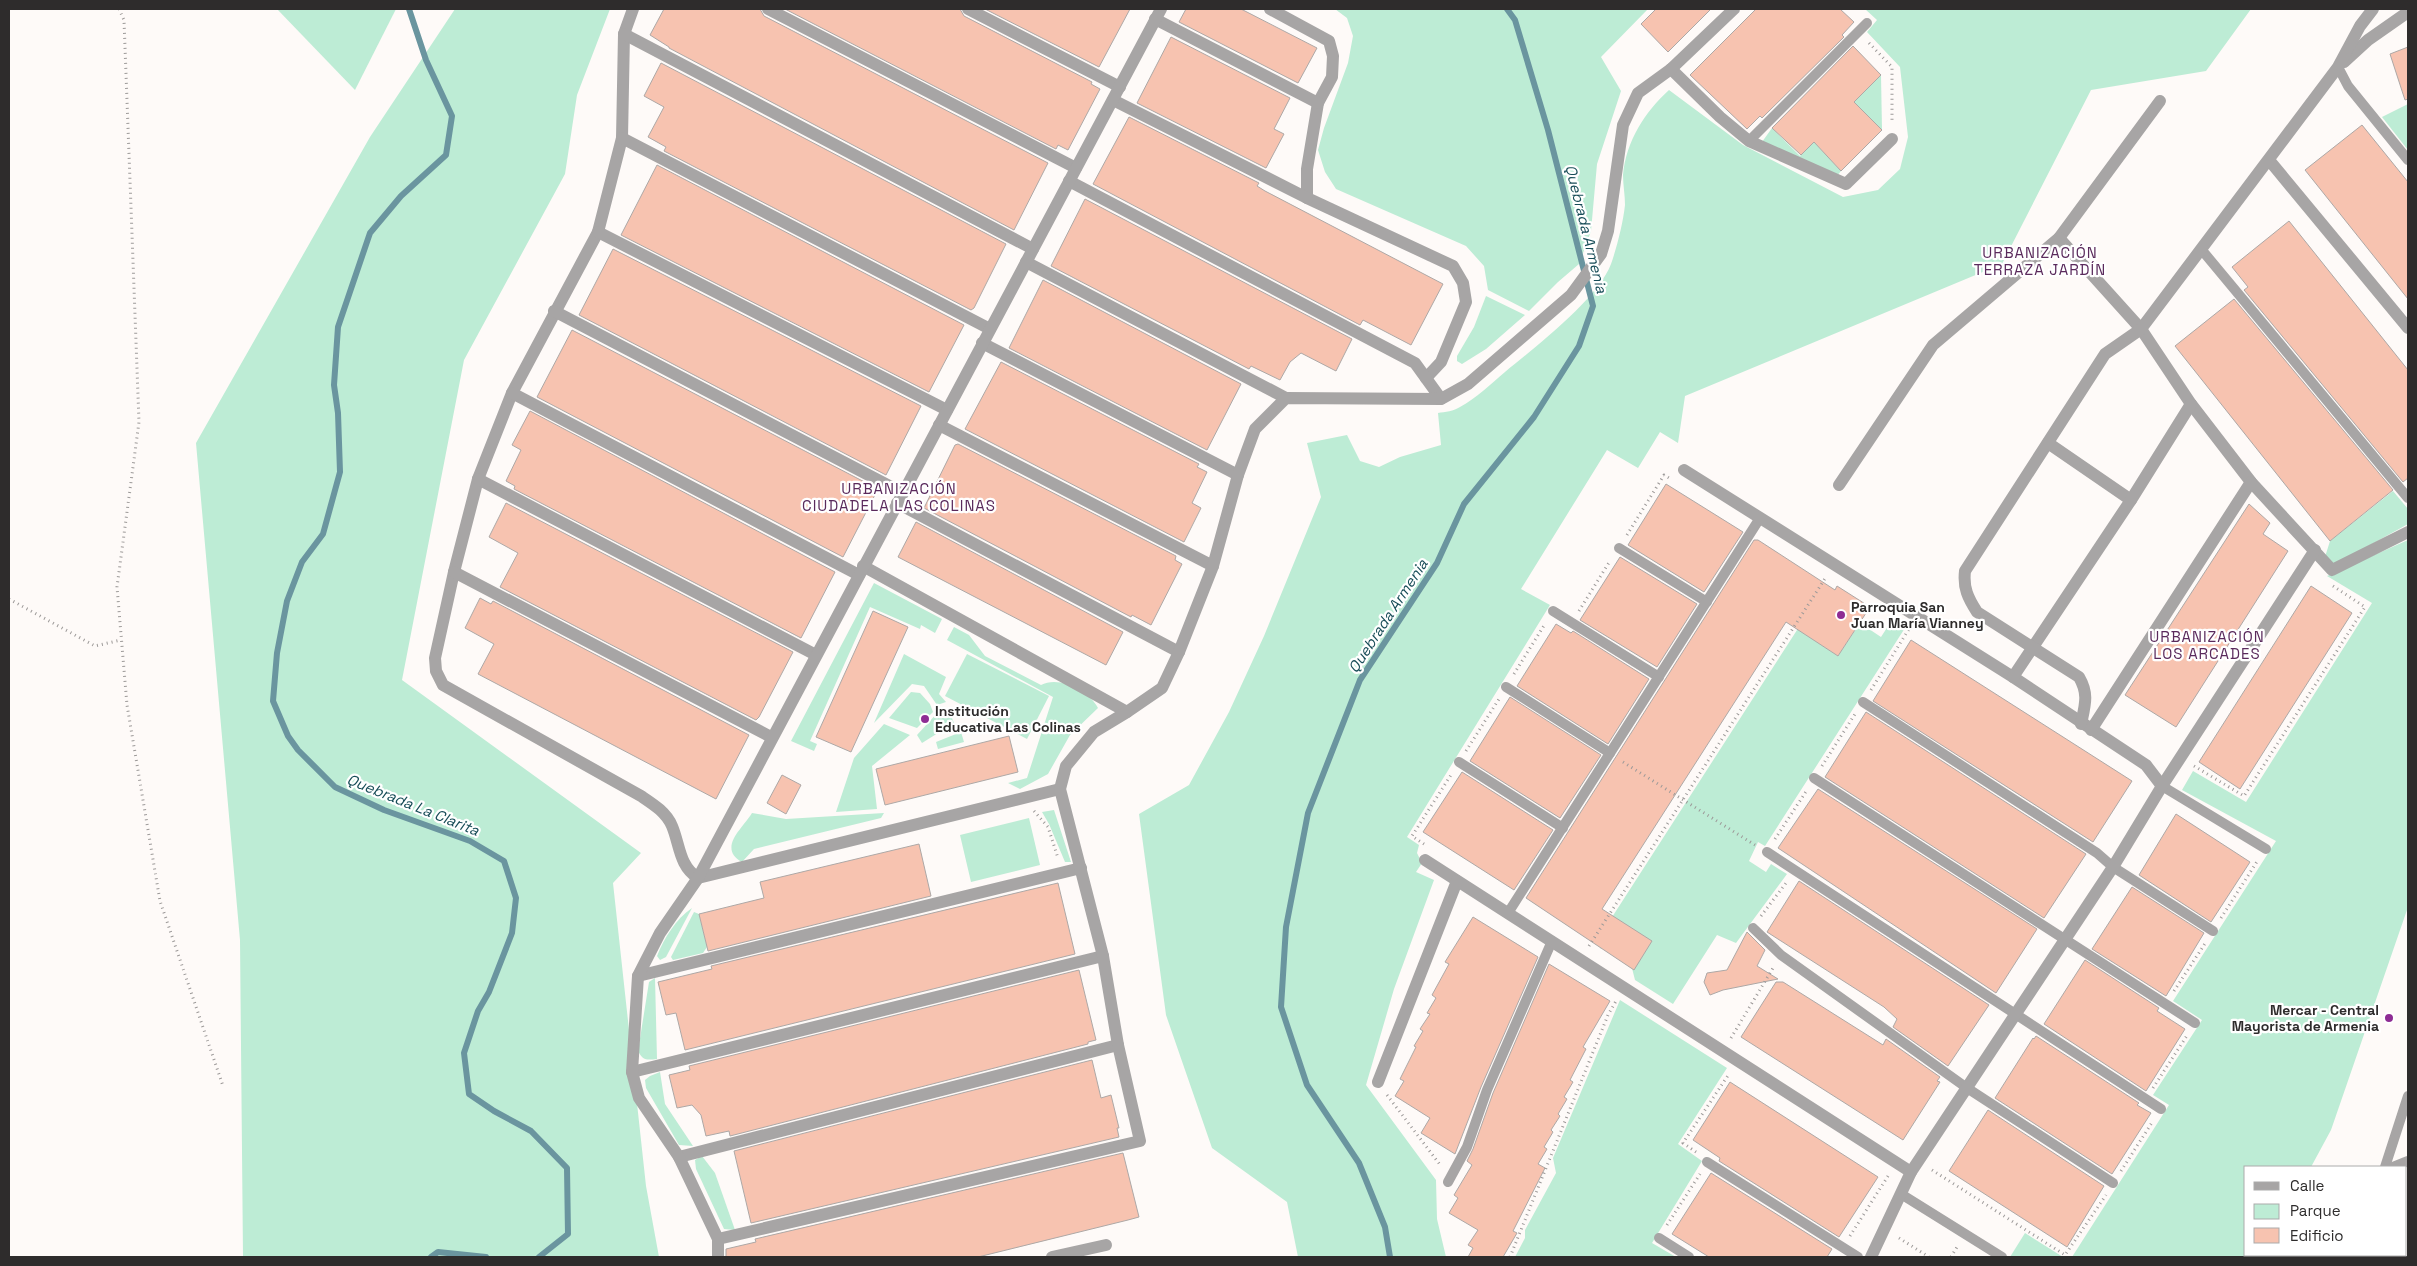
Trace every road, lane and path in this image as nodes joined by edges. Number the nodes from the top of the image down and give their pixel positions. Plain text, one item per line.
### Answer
1 (120, 9) edge
2 (633, 9) edge
3 (768, 9) edge
4 (968, 9) edge
5 (1270, 9) edge
6 (1734, 9) edge
7 (2373, 9) edge
8 (2408, 12) edge
9 (1158, 14) edge
10 (1867, 23) dead end
11 (1858, 31) junction
12 (624, 34) junction
13 (2338, 66) junction
14 (1670, 69) junction
15 (1120, 87) junction
16 (1113, 100) junction
17 (2160, 101) dead end
18 (1318, 103) junction
19 (622, 138) junction
20 (1892, 139) joint
21 (1749, 141) junction
22 (2269, 160) junction
23 (2408, 160) edge
24 (1076, 168) junction
25 (1069, 181) junction
26 (1308, 198) junction
27 (598, 232) junction
28 (2059, 238) junction
29 (1032, 249) junction
30 (2201, 249) junction
31 (1026, 262) junction
32 (554, 311) junction
33 (2408, 328) edge
34 (990, 329) junction
35 (2141, 329) junction
36 (982, 343) junction
37 (1426, 378) junction
38 (512, 393) junction
39 (1286, 398) junction
40 (1441, 399) junction
41 (2191, 404) junction
42 (947, 410) junction
43 (939, 424) junction
44 (2048, 443) junction
45 (1684, 470) dead end
46 (1238, 474) junction
47 (478, 479) junction
48 (2251, 482) junction
49 (1839, 485) dead end
50 (900, 498) junction
51 (2408, 498) edge
52 (2131, 500) junction
53 (1760, 518) junction
54 (2408, 532) edge
55 (1619, 548) dead end
56 (2315, 550) junction
57 (1833, 565) junction
58 (1213, 566) junction
59 (861, 570) junction
60 (454, 572) junction
61 (9, 599) edge
62 (1706, 602) junction
63 (2365, 607) dead end
64 (1553, 611) joint
65 (1916, 618) junction
66 (122, 640) junction
67 (2031, 648) junction
68 (1179, 652) junction
69 (816, 654) junction
70 (1659, 676) junction
71 (2012, 677) junction
72 (1506, 687) junction
73 (1863, 702) junction
74 (1128, 712) junction
75 (2086, 727) junction
76 (771, 738) junction
77 (1610, 753) junction
78 (2181, 758) junction
79 (1459, 762) junction
80 (1814, 778) junction
81 (2162, 786) junction
82 (1060, 789) junction
83 (1021, 799) junction
84 (1682, 800) junction
85 (1563, 828) junction
86 (2266, 849) joint
87 (1767, 852) junction
88 (1425, 860) joint
89 (2113, 867) junction
90 (1081, 868) junction
91 (1795, 870) junction
92 (1062, 872) junction
93 (698, 878) junction
94 (1457, 881) junction
95 (1508, 913) junction
96 (1752, 928) joint
97 (2213, 931) junction
98 (2065, 940) junction
99 (1552, 941) junction
100 (1782, 955) junction
101 (1103, 956) junction
102 (1580, 959) junction
103 (638, 976) junction
104 (1623, 988) junction
105 (2166, 1004) junction
106 (2016, 1014) junction
107 (2195, 1023) joint
108 (1118, 1045) junction
109 (1722, 1051) junction
110 (632, 1072) junction
111 (1378, 1082) joint
112 (223, 1086) dead end
113 (1967, 1088) junction
114 (2408, 1096) edge
115 (2146, 1099) junction
116 (2161, 1109) dead end
117 (679, 1158) junction
118 (1919, 1161) junction
119 (2408, 1161) edge
120 (1707, 1162) dead end
121 (1896, 1163) junction
122 (2386, 1166) edge
123 (2396, 1166) edge
124 (1912, 1172) junction
125 (1449, 1180) joint
126 (2113, 1184) dead end
127 (1901, 1194) junction
128 (1903, 1230) dead end
129 (1659, 1238) dead end
130 (718, 1239) junction
131 (1106, 1245) dead end
132 (1842, 1247) junction
133 (2065, 1255) dead end
134 (718, 1257) edge
135 (1052, 1257) edge
136 (1510, 1257) edge
137 (1689, 1257) edge
138 (1858, 1257) edge
139 (1871, 1257) edge
140 (1929, 1257) edge
141 (2002, 1257) edge

1 - 66 path
2 - 12 street
3 - 24 street
4 - 15 street
5 - 18 street
6 - 14 street
7 - 13 street
8 - 13 street
9 - 15 street
9 - 18 street
10 - 11 lane
11 - 20 path
11 - 21 lane
12 - 19 street
12 - 29 street
13 - 22 street
13 - 23 lane
14 - 21 street
14 - 40 street
15 - 16 street
16 - 24 street
16 - 26 street
17 - 28 street
18 - 26 street
19 - 27 street
19 - 34 street
20 - 21 street
22 - 30 street
22 - 33 street
24 - 25 street
25 - 29 street
25 - 37 street
26 - 37 street
27 - 32 street
27 - 42 street
28 - 35 street
28 - 49 street
29 - 31 street
30 - 35 street
30 - 51 lane
31 - 34 street
31 - 39 street
32 - 38 street
32 - 50 street
34 - 36 street
35 - 41 street
35 - 44 street
36 - 42 street
36 - 46 street
37 - 40 street
38 - 47 street
38 - 59 street
39 - 40 street
39 - 46 street
41 - 48 street
41 - 52 street
42 - 43 street
43 - 50 street
43 - 58 street
44 - 52 street
44 - 67 street
45 - 53 street
46 - 58 street
47 - 60 street
47 - 69 street
48 - 56 street
48 - 75 street
50 - 59 street
50 - 68 street
52 - 67 street
53 - 57 street
53 - 62 lane
54 - 56 street
55 - 62 lane
56 - 78 street
57 - 65 street
57 - 84 path
58 - 68 street
59 - 69 street
59 - 74 street
60 - 76 street
60 - 93 street
61 - 66 path
62 - 70 lane
63 - 78 path
64 - 70 lane
64 - 72 path
65 - 71 street
65 - 73 path
66 - 112 path
67 - 71 street
67 - 75 street
68 - 74 street
69 - 76 street
70 - 77 lane
71 - 75 street
72 - 77 lane
72 - 79 path
73 - 80 path
73 - 89 lane
74 - 82 street
75 - 81 street
76 - 93 street
77 - 84 path
77 - 85 lane
78 - 81 street
79 - 85 lane
79 - 88 path
80 - 87 path
80 - 98 lane
81 - 86 lane
81 - 89 street
82 - 83 street
82 - 90 street
83 - 92 path
83 - 93 street
84 - 87 path
84 - 102 path
85 - 95 lane
86 - 97 path
87 - 91 lane
88 - 94 street
89 - 97 lane
89 - 98 street
90 - 92 street
90 - 101 street
91 - 96 path
91 - 106 lane
92 - 103 street
93 - 103 street
94 - 95 street
94 - 111 street
95 - 99 street
96 - 100 lane
97 - 105 path
98 - 105 lane
98 - 106 street
99 - 102 street
99 - 125 lane
100 - 109 path
100 - 113 lane
101 - 108 street
101 - 110 street
102 - 104 street
103 - 110 street
104 - 109 street
104 - 136 path
105 - 107 lane
106 - 113 street
106 - 115 lane
107 - 115 path
108 - 117 street
108 - 130 street
109 - 121 street
110 - 117 street
111 - 125 path
113 - 118 street
113 - 126 lane
114 - 122 lane
115 - 116 lane
117 - 130 street
118 - 124 street
118 - 133 path
119 - 123 lane
120 - 132 lane
121 - 124 street
121 - 132 path
124 - 127 street
127 - 139 street
127 - 141 lane
128 - 140 path
129 - 137 lane
130 - 134 street
131 - 135 street
132 - 138 lane

